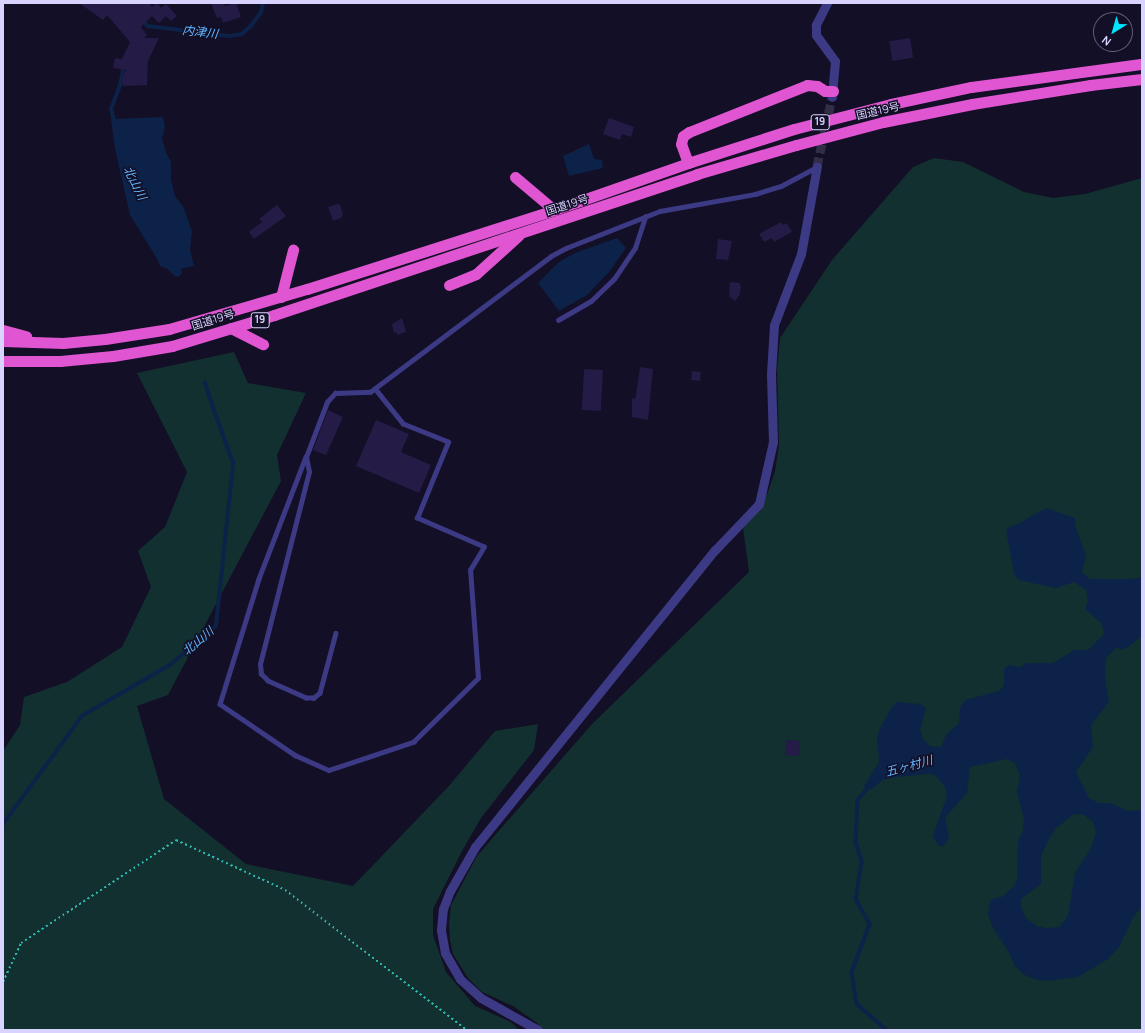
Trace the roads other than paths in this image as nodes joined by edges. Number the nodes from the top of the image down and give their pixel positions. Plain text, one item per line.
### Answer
1 (827, 3) edge
2 (1142, 64) edge
3 (1142, 79) edge
4 (832, 94) joint
5 (688, 163) junction
6 (817, 166) joint
7 (515, 177) dead end
8 (554, 210) junction
9 (645, 217) junction
10 (522, 233) junction
11 (293, 250) dead end
12 (449, 285) dead end
13 (281, 297) junction
14 (558, 320) dead end
15 (231, 328) junction
16 (3, 330) edge
17 (3, 341) edge
18 (63, 343) junction
19 (263, 344) dead end
20 (3, 361) edge
21 (375, 389) junction
22 (306, 457) junction
23 (336, 633) dead end
24 (538, 1030) edge

1 - 4 street
2 - 5 highway, 国道19号 / 19
3 - 10 highway, 国道19号 / 19
4 - 5 highway
5 - 8 highway, 国道19号 / 19
6 - 9 lane
6 - 24 street
7 - 8 highway
8 - 13 highway, 国道19号 / 19
9 - 14 lane
9 - 21 lane
10 - 12 highway
10 - 15 highway, 国道19号 / 19
11 - 13 highway
13 - 18 highway, 国道19号 / 19
15 - 19 highway
15 - 20 highway, 国道19号 / 19
16 - 18 highway
17 - 18 highway, 国道19号 / 19
21 - 22 lane
21 - 22 lane
22 - 23 lane

